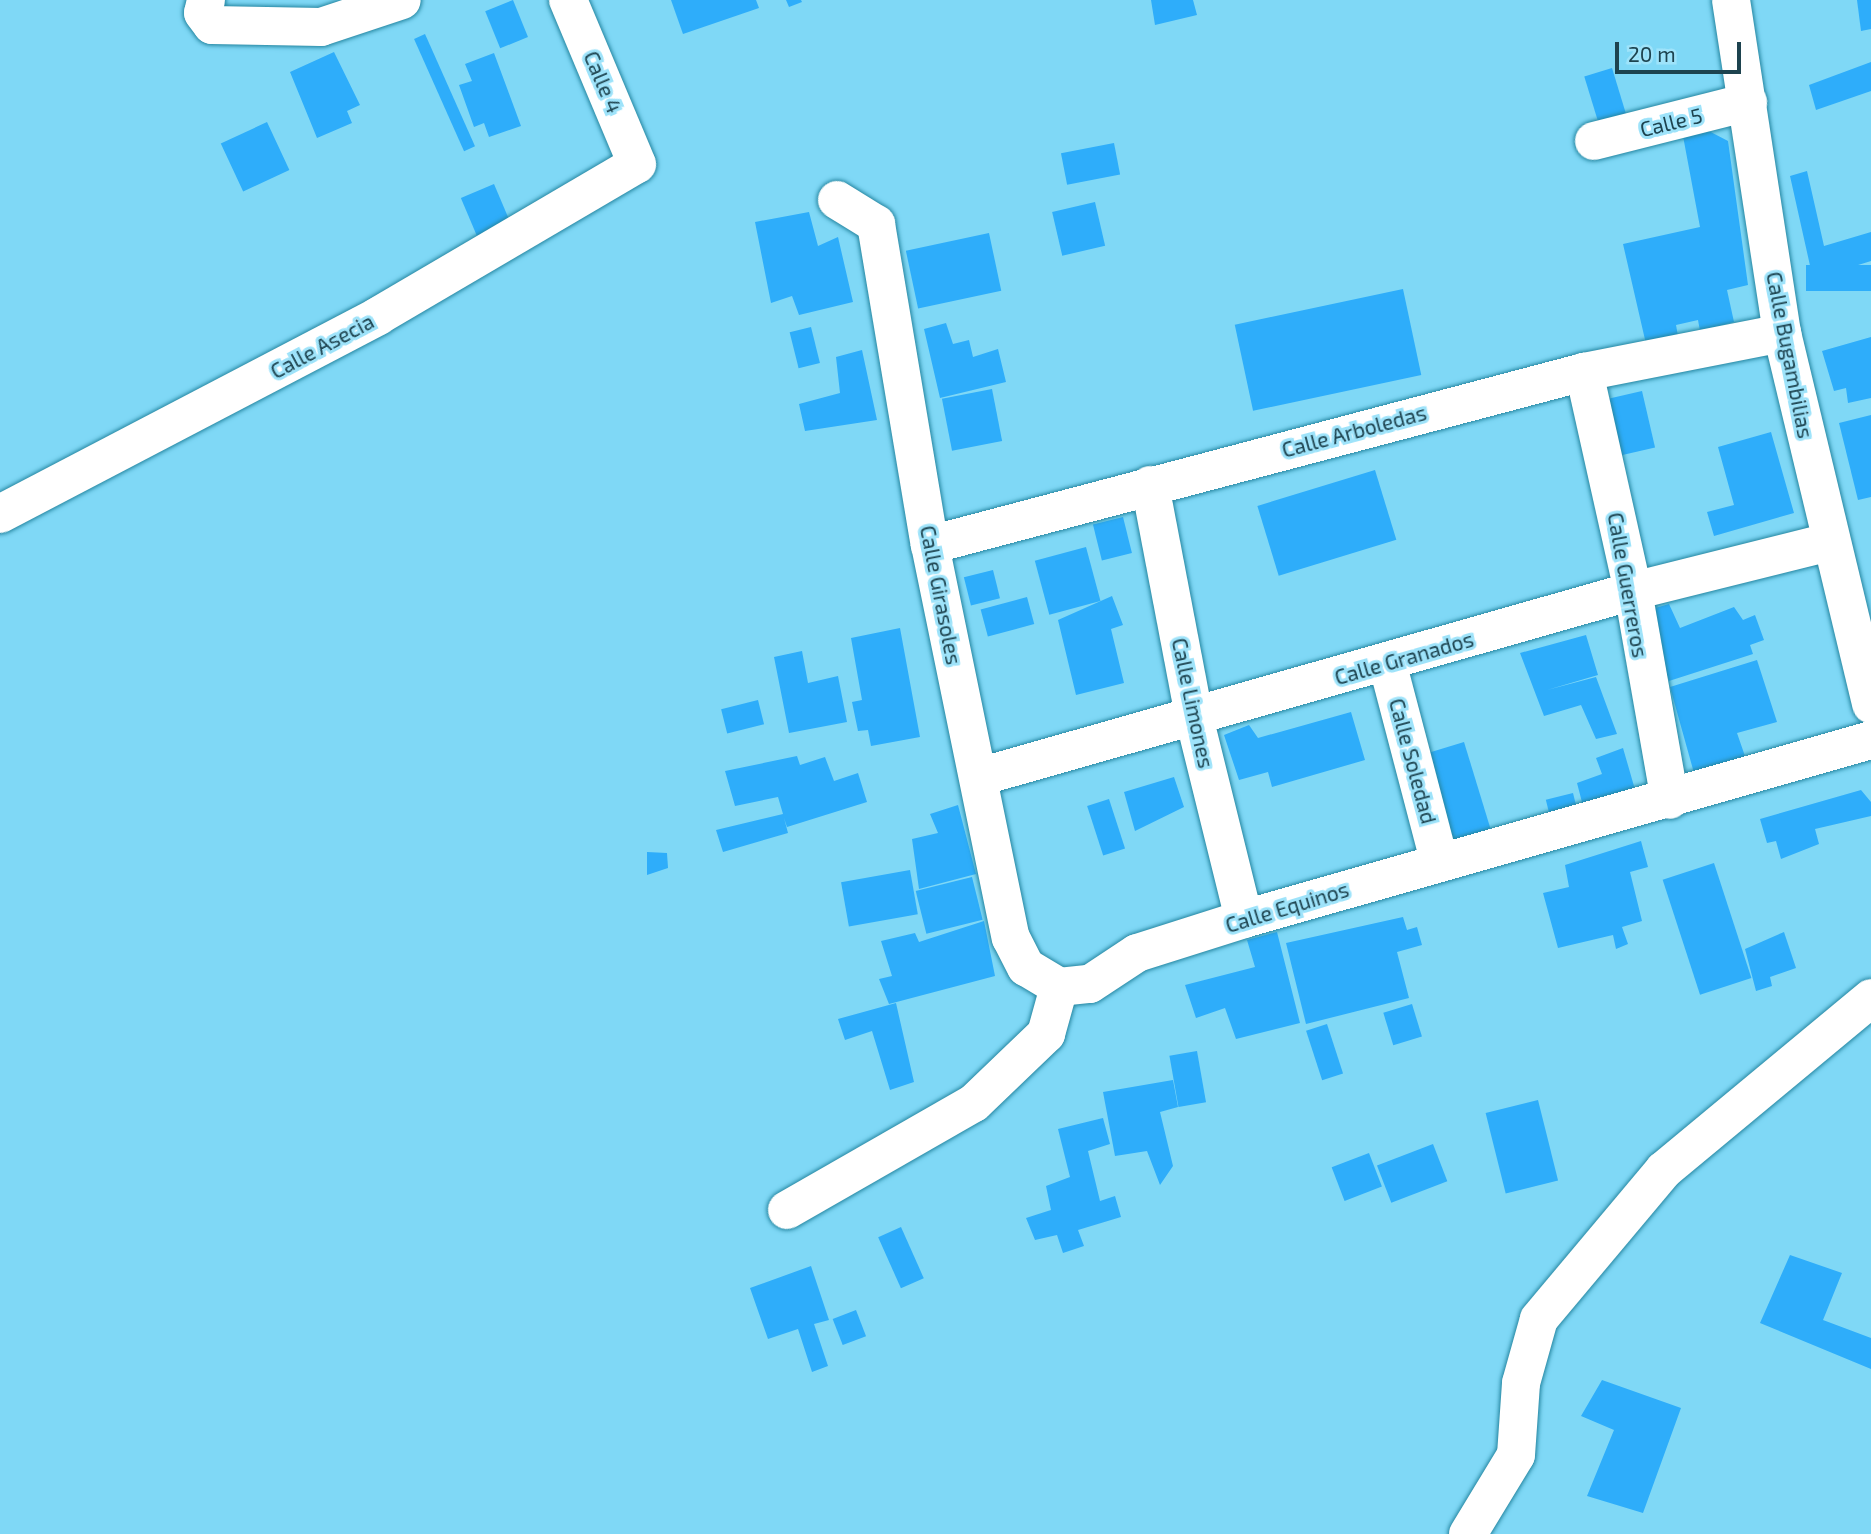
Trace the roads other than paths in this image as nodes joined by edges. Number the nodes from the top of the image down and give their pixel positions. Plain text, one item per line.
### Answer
1 (402, 0) edge
2 (568, 0) edge
3 (1731, 0) edge
4 (205, 10) edge
5 (1748, 102) junction
6 (1594, 141) dead end
7 (637, 164) joint
8 (837, 200) dead end
9 (1782, 333) junction
10 (1584, 372) junction
11 (1150, 485) junction
12 (0, 514) edge
13 (1830, 542) junction
14 (930, 545) junction
15 (1633, 591) junction
16 (1387, 662) junction
17 (1871, 705) edge
18 (1195, 721) junction
19 (1871, 740) edge
20 (979, 777) junction
21 (1670, 800) junction
22 (1439, 860) junction
23 (1244, 919) junction
24 (1059, 988) junction
25 (1871, 998) edge
26 (788, 1210) dead end
27 (1468, 1534) edge

1 - 4 street
2 - 7 street, Calle 4
3 - 5 street, Calle Bugambilias
5 - 6 street, Calle 5
5 - 9 street, Calle Bugambilias
7 - 12 street, Calle Asecia
8 - 14 street, Calle Girasoles
9 - 10 street, Calle Arboledas
9 - 13 street, Calle Bugambilias
10 - 11 street, Calle Arboledas
10 - 15 street, Calle Guerreros
11 - 14 street, Calle Arboledas
11 - 18 street, Calle Limones
13 - 15 street, Calle Granados
13 - 17 street, Calle Bugambilias
14 - 20 street, Calle Girasoles
15 - 16 street, Calle Granados
15 - 21 street, Calle Guerreros
16 - 18 street, Calle Granados
16 - 22 street, Calle Soledad
18 - 20 street, Calle Granados
18 - 23 street, Calle Limones
19 - 21 street, Calle Equinos
20 - 24 street, Calle Girasoles
21 - 22 street, Calle Equinos
22 - 23 street, Calle Equinos
23 - 24 street, Calle Equinos
24 - 26 street
25 - 27 street

